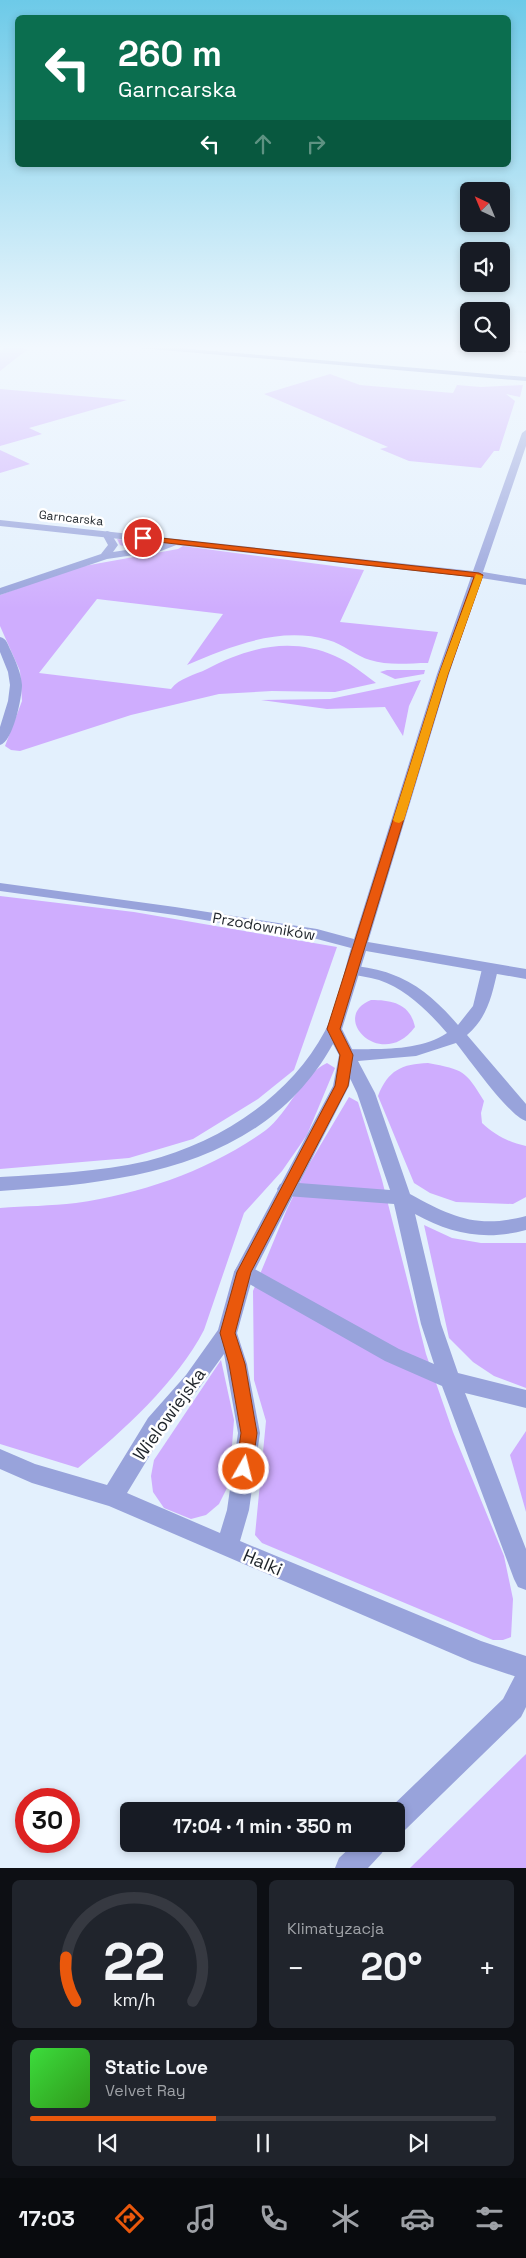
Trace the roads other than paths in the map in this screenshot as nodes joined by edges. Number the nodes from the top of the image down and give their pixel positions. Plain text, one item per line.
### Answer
1 (526, 434) edge
2 (0, 523) edge
3 (107, 534) junction
4 (180, 542) junction
5 (105, 556) junction
6 (479, 575) junction
7 (526, 582) edge
8 (0, 592) edge
9 (0, 640) edge
10 (0, 741) edge
11 (0, 887) edge
12 (359, 945) junction
13 (490, 969) junction
14 (353, 970) junction
15 (526, 974) edge
16 (334, 1029) junction
17 (458, 1034) junction
18 (347, 1055) junction
19 (526, 1115) edge
20 (0, 1184) edge
21 (286, 1189) junction
22 (402, 1198) junction
23 (526, 1223) edge
24 (244, 1272) junction
25 (228, 1333) junction
26 (450, 1380) junction
27 (526, 1399) edge
28 (0, 1459) edge
29 (112, 1496) junction
30 (226, 1547) junction
31 (526, 1579) edge
32 (526, 1668) edge
33 (526, 1681) edge
34 (405, 1812) edge
35 (365, 1852) edge
36 (349, 1868) edge

1 - 6 street
2 - 3 street, Garncarska
3 - 4 street, Garncarska
3 - 5 street
4 - 5 street
4 - 6 street, Garncarska
5 - 8 street
6 - 7 street, Garncarska
6 - 12 street
9 - 10 street
11 - 12 street, Przodowników
12 - 13 street, Przodowników
12 - 14 street
13 - 15 street, Przodowników
13 - 17 street
14 - 16 street
14 - 17 street
16 - 18 street
16 - 20 street
17 - 18 street
17 - 19 street
18 - 21 street, Wielowiejska
18 - 22 street
21 - 22 street
21 - 24 street, Wielowiejska
22 - 23 street
22 - 26 street
24 - 25 street, Wielowiejska
24 - 26 street
25 - 29 street, Wielowiejska
25 - 30 street
26 - 27 street
26 - 31 street
28 - 29 street, Halki
29 - 30 street, Halki
30 - 32 street, Halki
33 - 34 street
35 - 36 street

